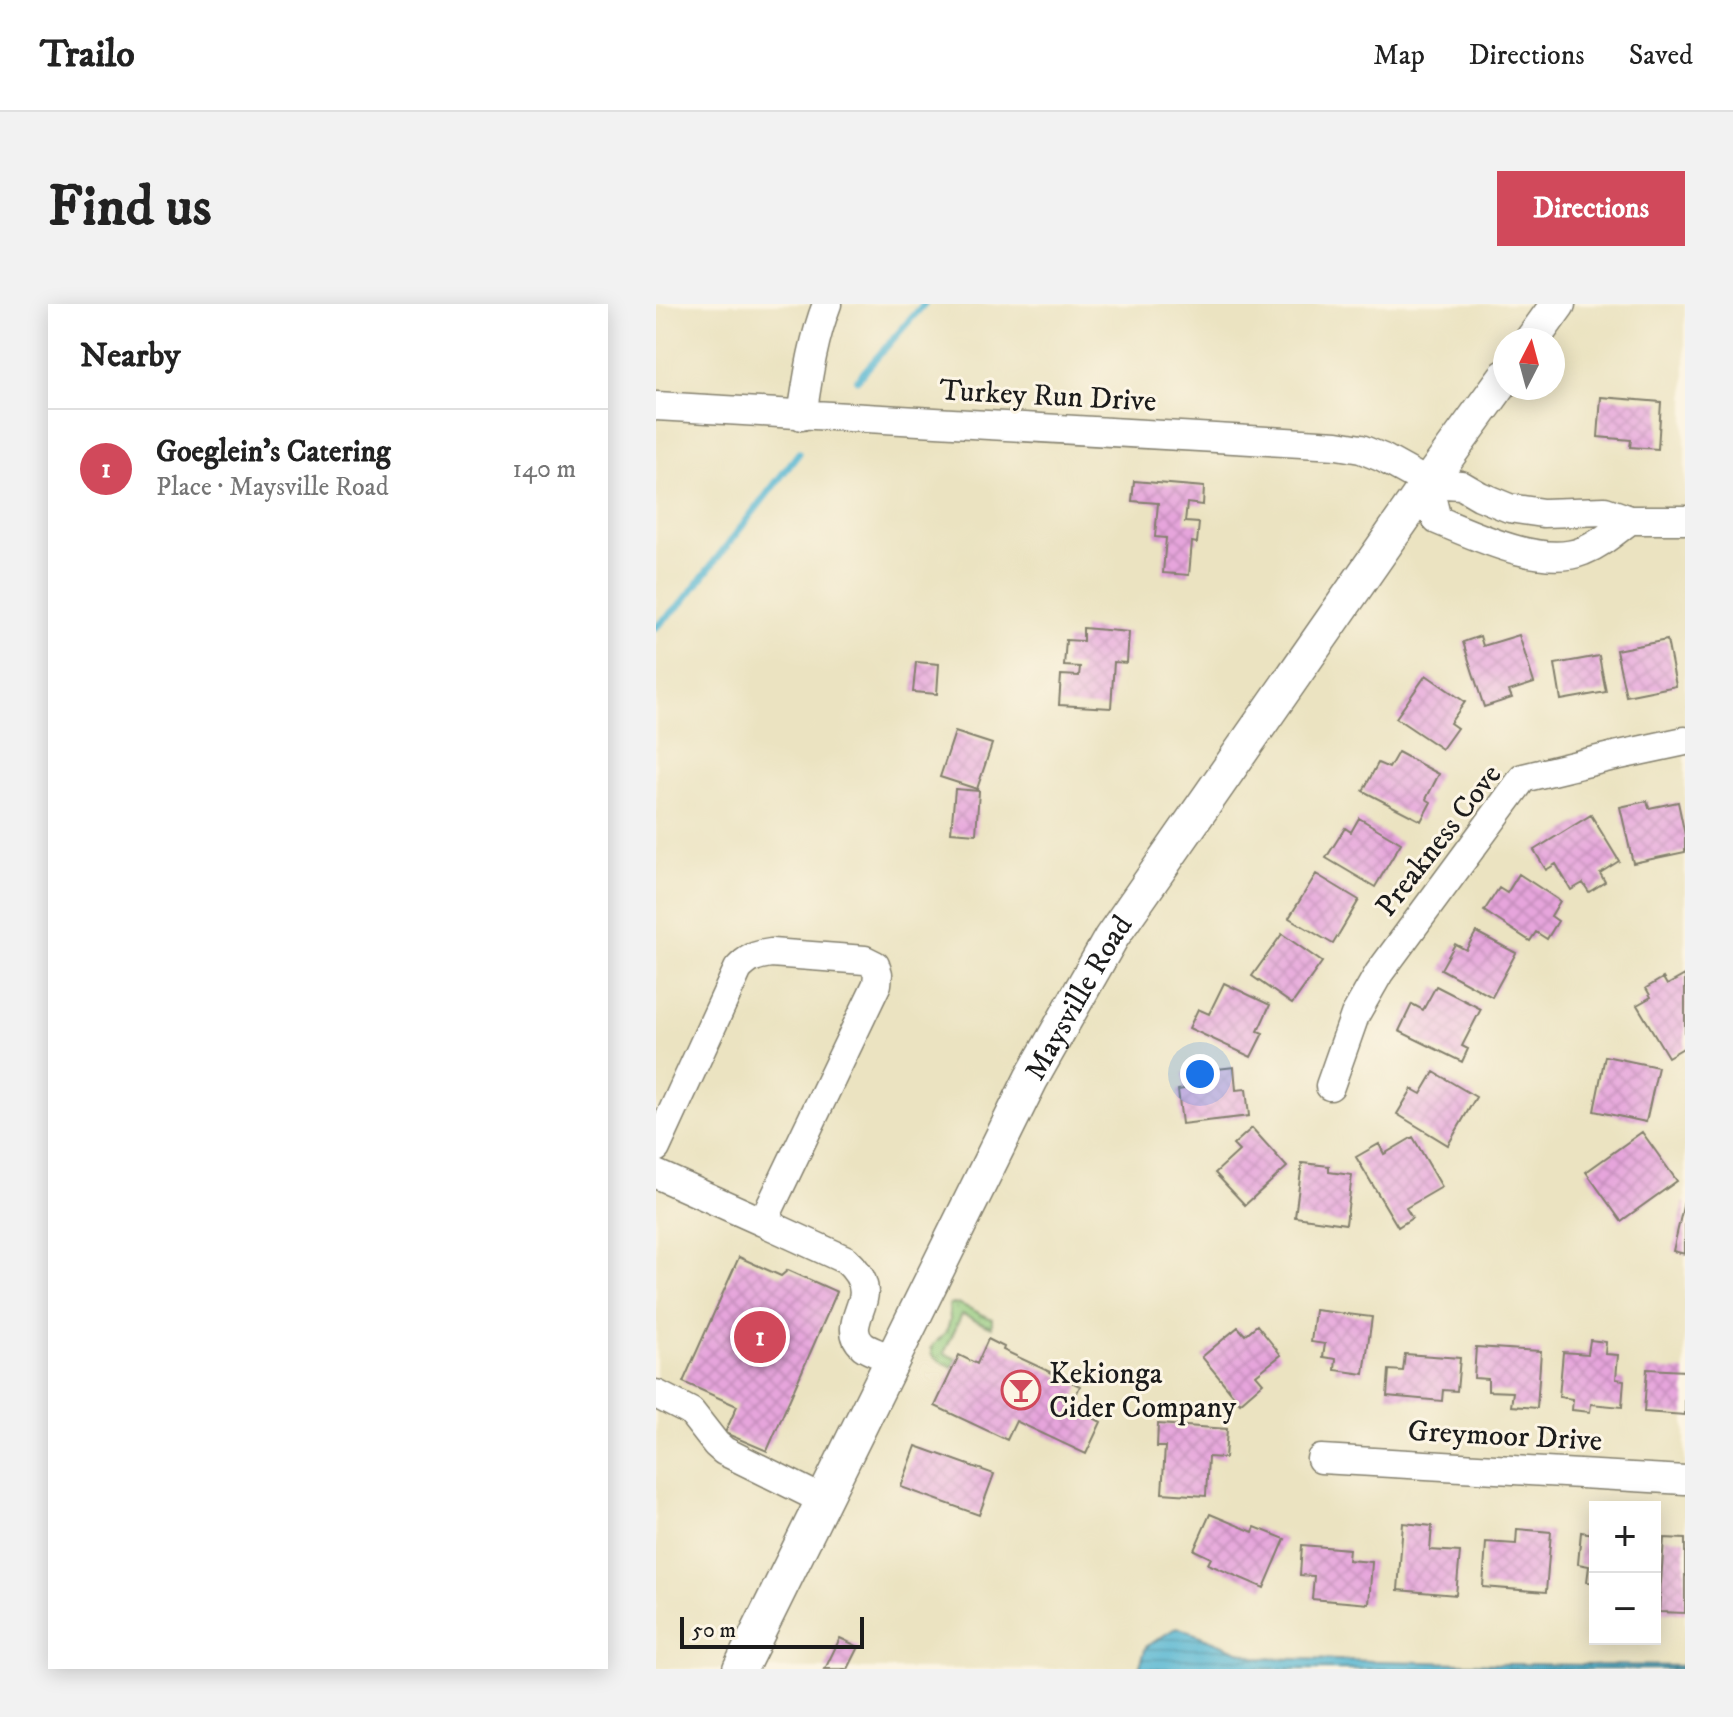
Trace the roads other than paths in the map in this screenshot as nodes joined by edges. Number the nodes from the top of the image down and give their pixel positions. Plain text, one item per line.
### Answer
1 (827, 304) edge
2 (1558, 304) edge
3 (1541, 328) edge
4 (1493, 394) edge
5 (656, 406) edge
6 (802, 416) junction
7 (1428, 483) junction
8 (1630, 520) junction
9 (1685, 520) edge
10 (1685, 741) edge
11 (1330, 1086) dead end
12 (656, 1148) edge
13 (656, 1174) edge
14 (763, 1222) junction
15 (892, 1359) junction
16 (656, 1394) edge
17 (1321, 1459) dead end
18 (1685, 1480) edge
19 (823, 1500) junction
20 (740, 1669) edge

1 - 6 street
2 - 3 main road
4 - 7 main road, Maysville Road
5 - 6 street, Turkey Run Drive
6 - 7 street, Turkey Run Drive
7 - 8 street
7 - 8 street
7 - 15 main road, Maysville Road
8 - 9 street
10 - 11 street, Preakness Cove
12 - 14 street
13 - 14 street
14 - 15 street
15 - 19 main road, Maysville Road
16 - 19 street
17 - 18 street, Greymoor Drive
19 - 20 main road, Maysville Road

